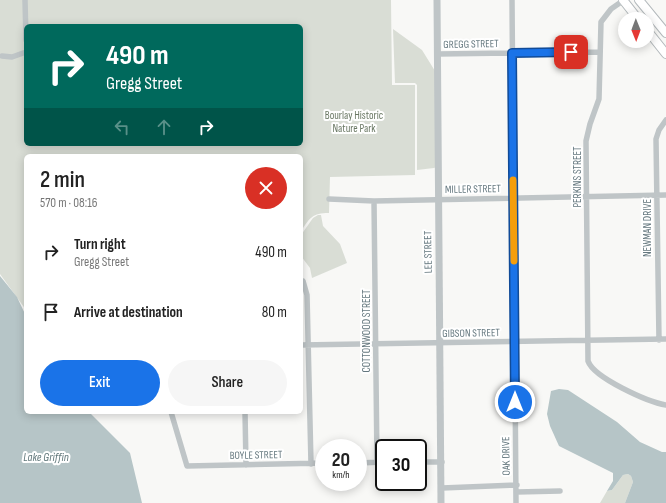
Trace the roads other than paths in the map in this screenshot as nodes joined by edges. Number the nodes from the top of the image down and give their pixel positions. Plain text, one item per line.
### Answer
1 (25, 0) edge
2 (437, 0) edge
3 (512, 0) edge
4 (623, 0) edge
5 (639, 0) edge
6 (632, 12) edge
7 (26, 24) edge
8 (666, 33) edge
9 (654, 39) edge
10 (600, 52) junction
11 (24, 53) edge
12 (512, 53) junction
13 (438, 54) junction
14 (666, 54) edge
15 (2, 56) dead end
16 (666, 120) edge
17 (657, 195) junction
18 (666, 195) edge
19 (586, 196) junction
20 (329, 199) dead end
21 (513, 199) junction
22 (439, 200) junction
23 (374, 201) junction
24 (303, 281) dead end
25 (659, 340) junction
26 (666, 340) edge
27 (587, 341) junction
28 (515, 342) junction
29 (441, 343) junction
30 (375, 344) junction
31 (303, 345) edge
32 (309, 345) junction
33 (666, 405) edge
34 (172, 414) edge
35 (245, 414) edge
36 (377, 439) edge
37 (427, 462) edge
38 (442, 462) junction
39 (312, 464) joint
40 (246, 465) junction
41 (517, 485) junction
42 (442, 488) junction
43 (560, 491) dead end
44 (517, 492) junction
45 (441, 503) edge
46 (516, 503) edge

1 - 7 street
2 - 13 street, LEE STREET
3 - 12 street, OAK DRIVE
4 - 6 main road
4 - 10 street, PERKINS STREET
5 - 8 main road
9 - 14 main road
10 - 12 street, GREGG STREET
10 - 19 street, PERKINS STREET
11 - 15 street
12 - 13 street, GREGG STREET
12 - 21 street, OAK DRIVE
13 - 22 street, LEE STREET
16 - 17 street, NEWMAN DRIVE
17 - 18 street, MILLER STREET
17 - 19 street, MILLER STREET
17 - 25 street, NEWMAN DRIVE
19 - 21 street, MILLER STREET
19 - 27 street, PERKINS STREET
20 - 23 street, MILLER STREET
21 - 22 street, MILLER STREET
21 - 28 street, OAK DRIVE
22 - 23 street, MILLER STREET
22 - 29 street, LEE STREET
23 - 30 street, COTTONWOOD STREET
24 - 32 street
25 - 26 street, GIBSON STREET
25 - 27 street, GIBSON STREET
27 - 28 street, GIBSON STREET
27 - 33 street, PERKINS STREET
28 - 29 street, GIBSON STREET
28 - 41 street, OAK DRIVE
29 - 30 street, GIBSON STREET
29 - 38 street, LEE STREET
30 - 32 street, GIBSON STREET
30 - 36 street, COTTONWOOD STREET
31 - 32 street, GIBSON STREET
32 - 39 street
34 - 40 street, BOYLE STREET
35 - 40 street
37 - 38 street
38 - 42 street, LEE STREET
39 - 40 street, BOYLE STREET
41 - 42 street
41 - 44 street, OAK DRIVE
42 - 45 street, LEE STREET
43 - 44 street
44 - 46 street, OAK DRIVE

